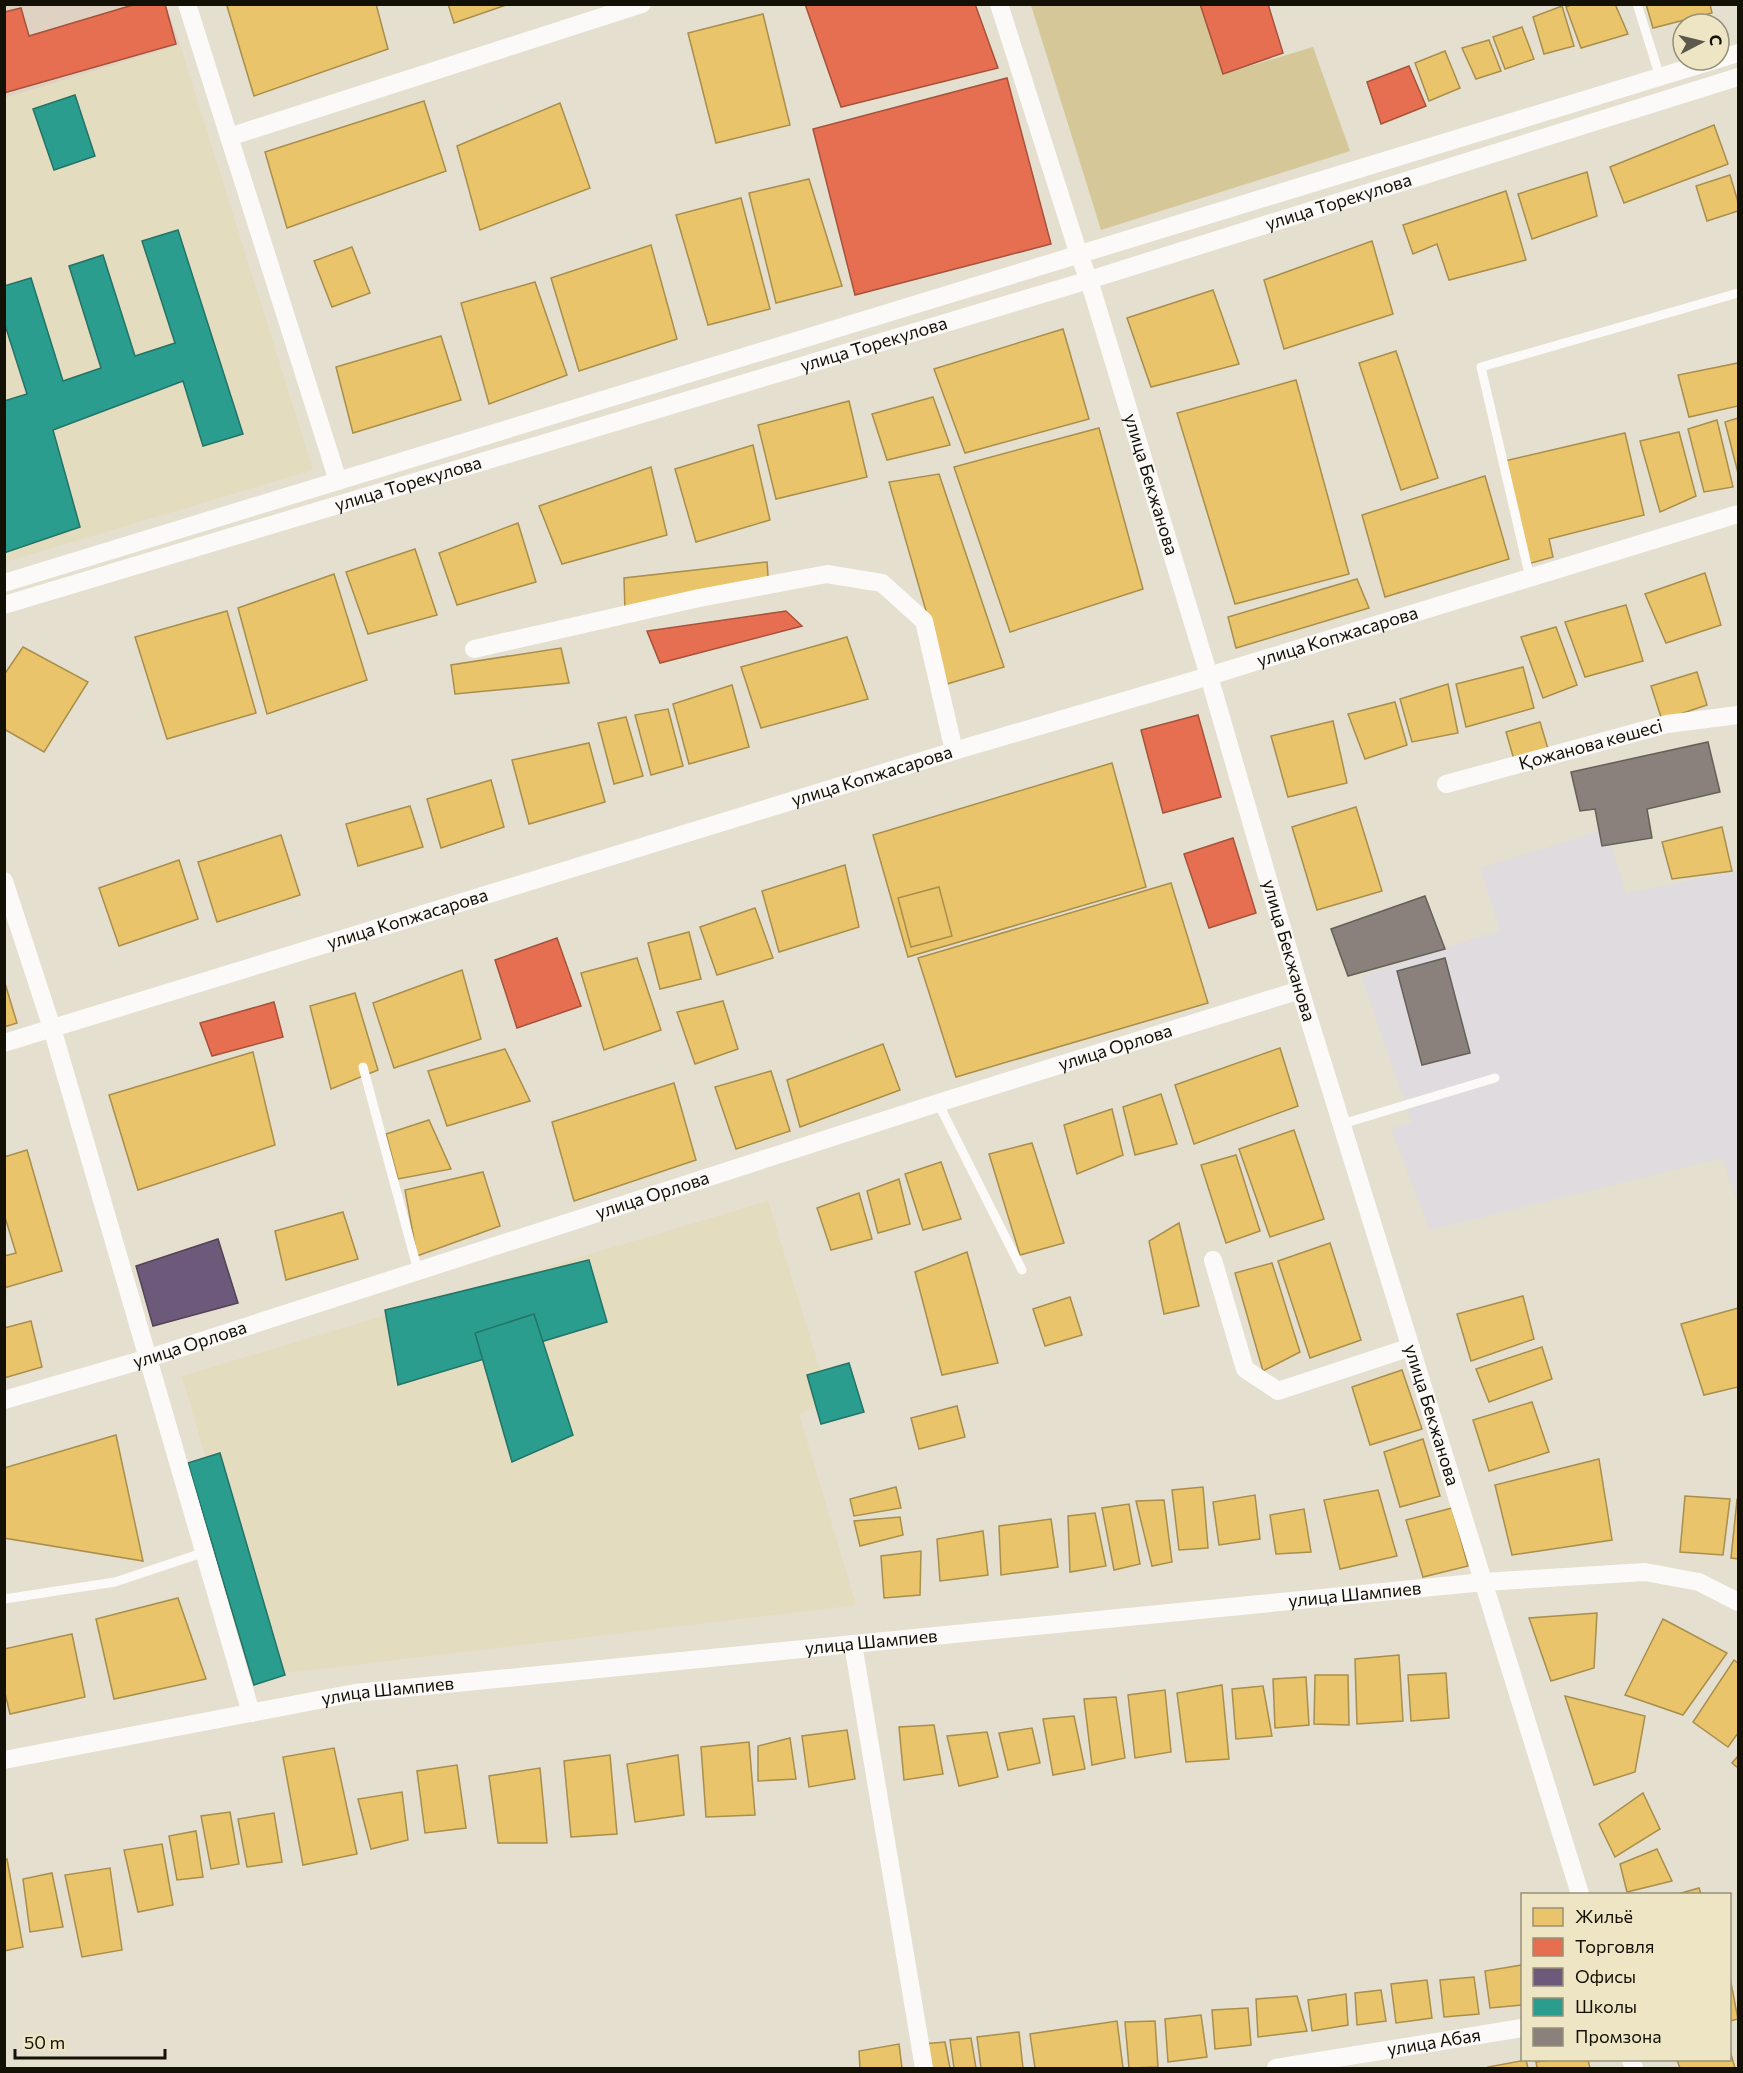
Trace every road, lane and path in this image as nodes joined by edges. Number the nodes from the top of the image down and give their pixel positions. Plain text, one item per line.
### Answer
1 (187, 4) edge
2 (642, 4) edge
3 (999, 4) edge
4 (1637, 4) edge
5 (1676, 72) edge
6 (1738, 76) edge
7 (1660, 77) junction
8 (229, 137) junction
9 (1079, 255) junction
10 (1089, 280) junction
11 (1738, 293) edge
12 (338, 481) junction
13 (1738, 514) edge
14 (1530, 578) junction
15 (4, 583) edge
16 (4, 605) edge
17 (474, 649) dead end
18 (1209, 676) junction
19 (1738, 715) edge
20 (954, 751) junction
21 (1446, 784) dead end
22 (4, 881) edge
23 (1300, 990) junction
24 (52, 1028) junction
25 (4, 1043) edge
26 (363, 1067) dead end
27 (1495, 1078) dead end
28 (938, 1103) junction
29 (1342, 1124) junction
30 (1213, 1260) dead end
31 (1022, 1270) dead end
32 (418, 1271) junction
33 (1411, 1347) junction
34 (149, 1358) junction
35 (4, 1400) edge
36 (205, 1552) junction
37 (1485, 1582) junction
38 (1736, 1596) edge
39 (4, 1599) edge
40 (853, 1644) junction
41 (251, 1713) junction
42 (4, 1760) edge
43 (1580, 1893) edge
44 (1521, 2028) edge
45 (924, 2068) edge
46 (1276, 2068) edge

1 - 8 street
2 - 8 street
3 - 9 street, улица Бекжанова
4 - 7 lane
5 - 7 street, улица Торекулова
6 - 10 street, улица Торекулова
7 - 9 street, улица Торекулова
8 - 12 street
9 - 10 street, улица Бекжанова
9 - 12 street, улица Торекулова
10 - 16 street, улица Торекулова
10 - 18 street, улица Бекжанова
11 - 14 lane
12 - 15 street, улица Торекулова
13 - 14 street, улица Копжасарова
14 - 18 street, улица Копжасарова
17 - 20 street
18 - 20 street, улица Копжасарова
18 - 23 street, улица Бекжанова
19 - 21 street, Қожанова көшесі
20 - 24 street, улица Копжасарова
22 - 24 street
23 - 28 street, улица Орлова
23 - 29 street, улица Бекжанова
24 - 25 street, улица Копжасарова
24 - 34 street
26 - 32 lane
27 - 29 lane
28 - 31 lane
28 - 32 street, улица Орлова
29 - 33 street, улица Бекжанова
30 - 33 street
32 - 34 street, улица Орлова
33 - 37 street, улица Бекжанова
34 - 35 street, улица Орлова
34 - 36 street
36 - 39 lane
36 - 41 street
37 - 38 street, улица Шампиев
37 - 40 street, улица Шампиев
37 - 43 street, улица Бекжанова
40 - 41 street, улица Шампиев
40 - 45 street
41 - 42 street, улица Шампиев
44 - 46 street, улица Абая

